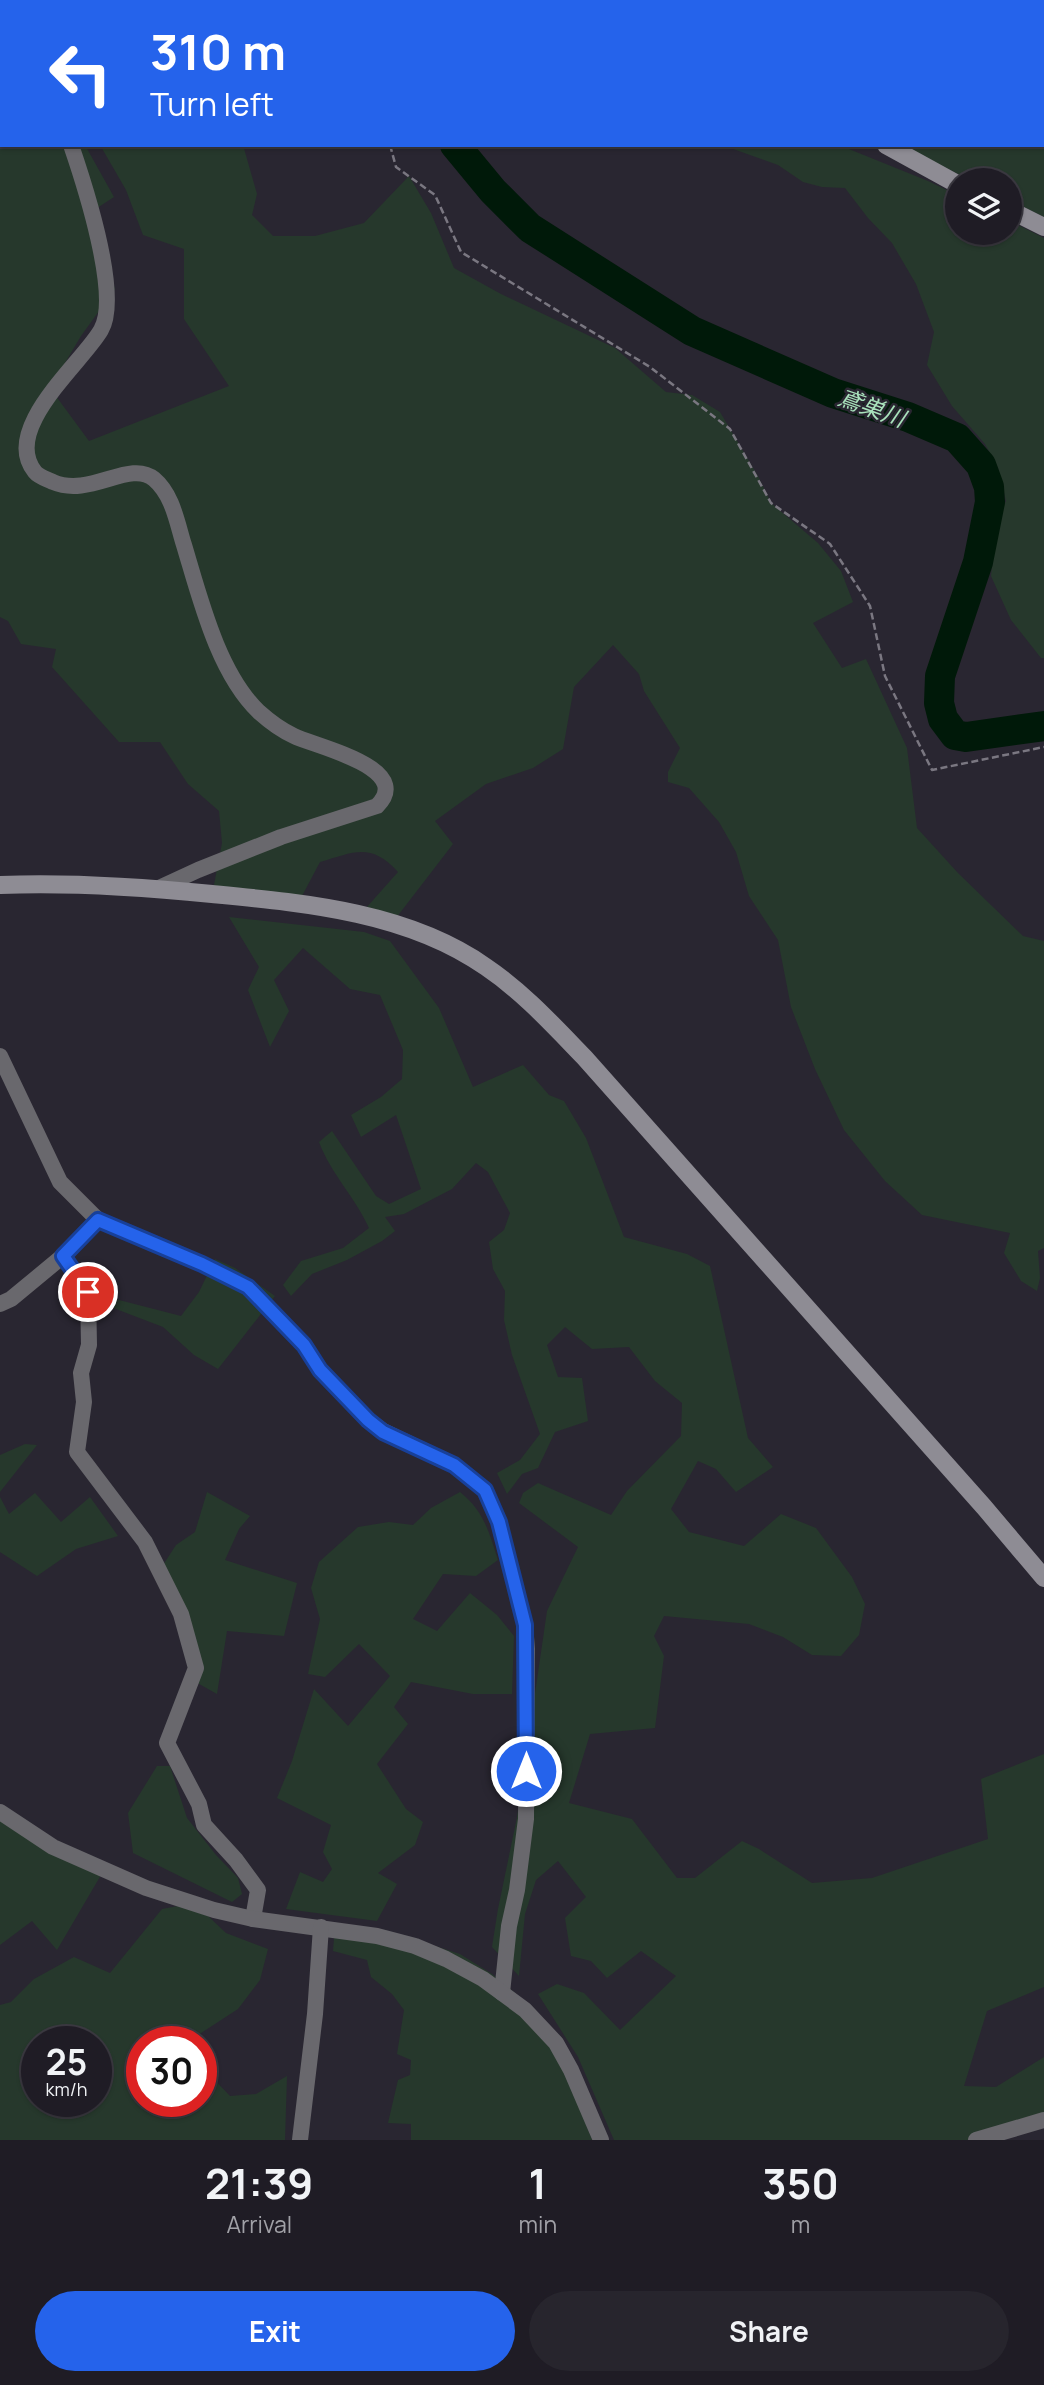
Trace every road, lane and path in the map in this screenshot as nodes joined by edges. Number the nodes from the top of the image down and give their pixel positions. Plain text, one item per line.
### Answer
1 (72, 147) edge
2 (391, 147) edge
3 (890, 147) edge
4 (945, 177) edge
5 (1022, 216) edge
6 (1044, 227) edge
7 (1044, 747) edge
8 (0, 885) edge
9 (159, 888) junction
10 (0, 1056) edge
11 (98, 1220) junction
12 (63, 1256) junction
13 (0, 1304) edge
14 (1044, 1578) edge
15 (0, 1812) edge
16 (253, 1919) junction
17 (321, 1927) junction
18 (502, 1993) junction
19 (1044, 2120) edge
20 (300, 2140) edge
21 (601, 2140) edge
22 (976, 2140) edge

1 - 9 street
2 - 7 path
3 - 4 street
5 - 6 street
8 - 9 street
9 - 14 street
10 - 11 street
11 - 12 street
11 - 18 street
12 - 13 street
12 - 16 street
15 - 16 street
16 - 17 street
17 - 18 street
17 - 20 street
18 - 21 street
19 - 22 street

